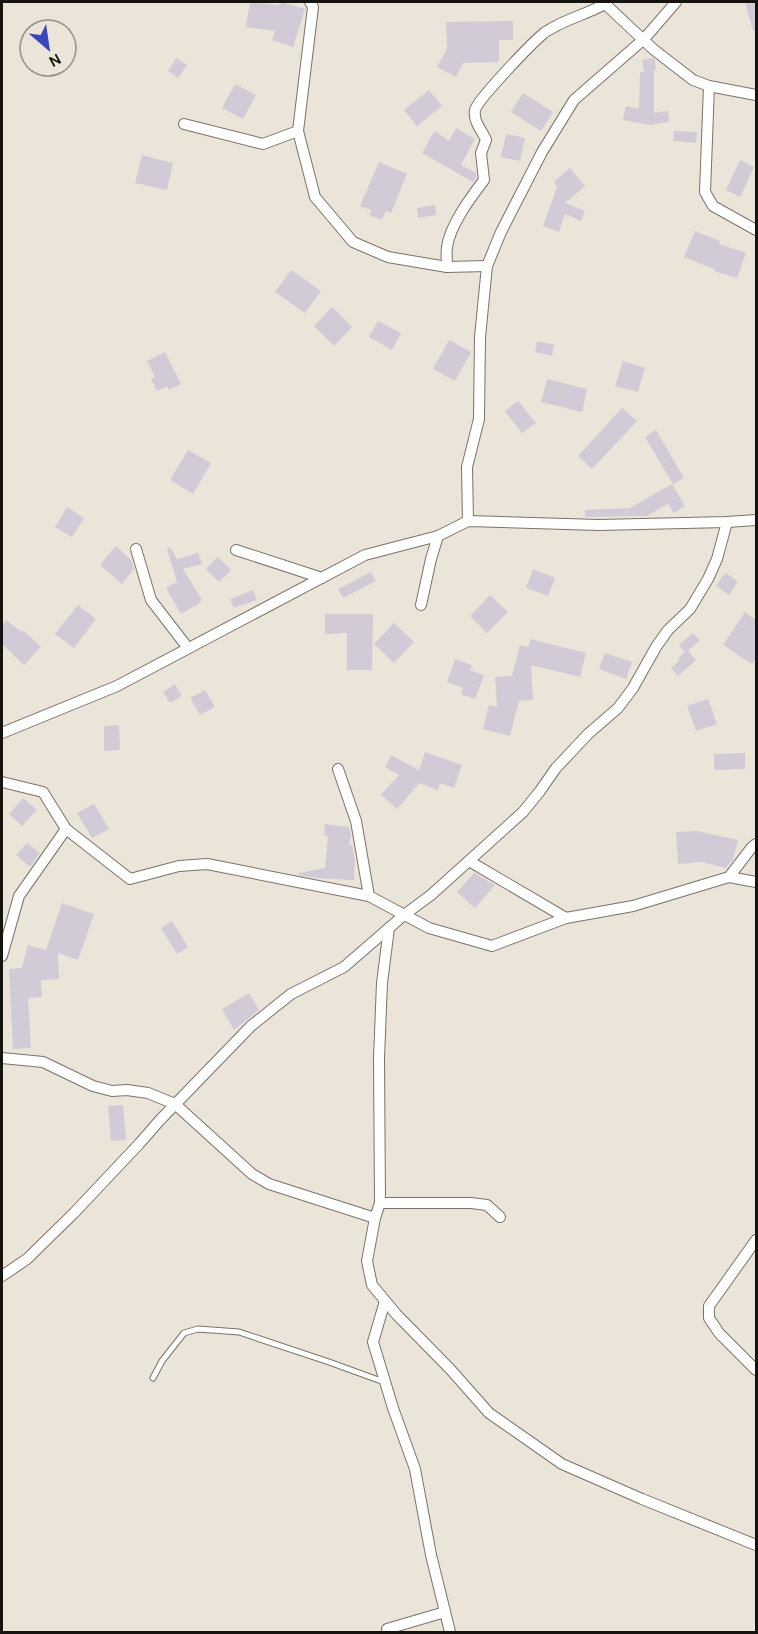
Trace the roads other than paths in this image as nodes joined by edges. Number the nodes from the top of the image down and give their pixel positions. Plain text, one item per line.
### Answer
1 (310, 2) edge
2 (676, 2) edge
3 (604, 3) edge
4 (644, 39) junction
5 (709, 86) junction
6 (756, 95) edge
7 (184, 124) dead end
8 (298, 131) junction
9 (756, 230) edge
10 (487, 266) junction
11 (447, 267) junction
12 (756, 520) edge
13 (468, 521) junction
14 (727, 522) junction
15 (438, 536) junction
16 (136, 549) dead end
17 (236, 550) dead end
18 (322, 578) junction
19 (421, 605) dead end
20 (188, 648) junction
21 (2, 733) edge
22 (338, 769) dead end
23 (2, 782) edge
24 (66, 829) junction
25 (756, 844) edge
26 (470, 861) junction
27 (729, 877) junction
28 (756, 882) edge
29 (756, 893) edge
30 (369, 896) junction
31 (404, 915) junction
32 (566, 918) junction
33 (389, 928) junction
34 (2, 956) edge
35 (2, 1058) edge
36 (175, 1104) junction
37 (380, 1203) junction
38 (500, 1217) dead end
39 (375, 1218) junction
40 (756, 1240) edge
41 (2, 1276) edge
42 (385, 1301) junction
43 (756, 1370) edge
44 (153, 1378) dead end
45 (385, 1383) junction
46 (756, 1545) edge
47 (446, 1612) junction
48 (387, 1629) dead end
49 (450, 1632) edge

1 - 8 street
2 - 4 street
3 - 4 street
3 - 11 street
4 - 5 street
4 - 10 street
5 - 6 street
5 - 9 street
7 - 8 street
8 - 11 street
10 - 11 street
10 - 13 street
12 - 14 street
13 - 14 street
13 - 15 street
14 - 26 street
15 - 18 street
15 - 19 street
16 - 20 street
17 - 18 street
18 - 20 street
20 - 21 street
22 - 30 street
23 - 24 street
24 - 30 street
24 - 34 street
25 - 27 street
26 - 31 street
26 - 32 street
27 - 28 street
27 - 32 street
28 - 29 street
30 - 31 street
31 - 32 street
31 - 33 street
33 - 36 street
33 - 37 street
35 - 36 street
36 - 39 street
36 - 41 street
37 - 38 street
37 - 39 street
39 - 42 street
40 - 43 street
42 - 45 street
42 - 46 street
44 - 45 lane
45 - 47 street
47 - 48 street
47 - 49 street

